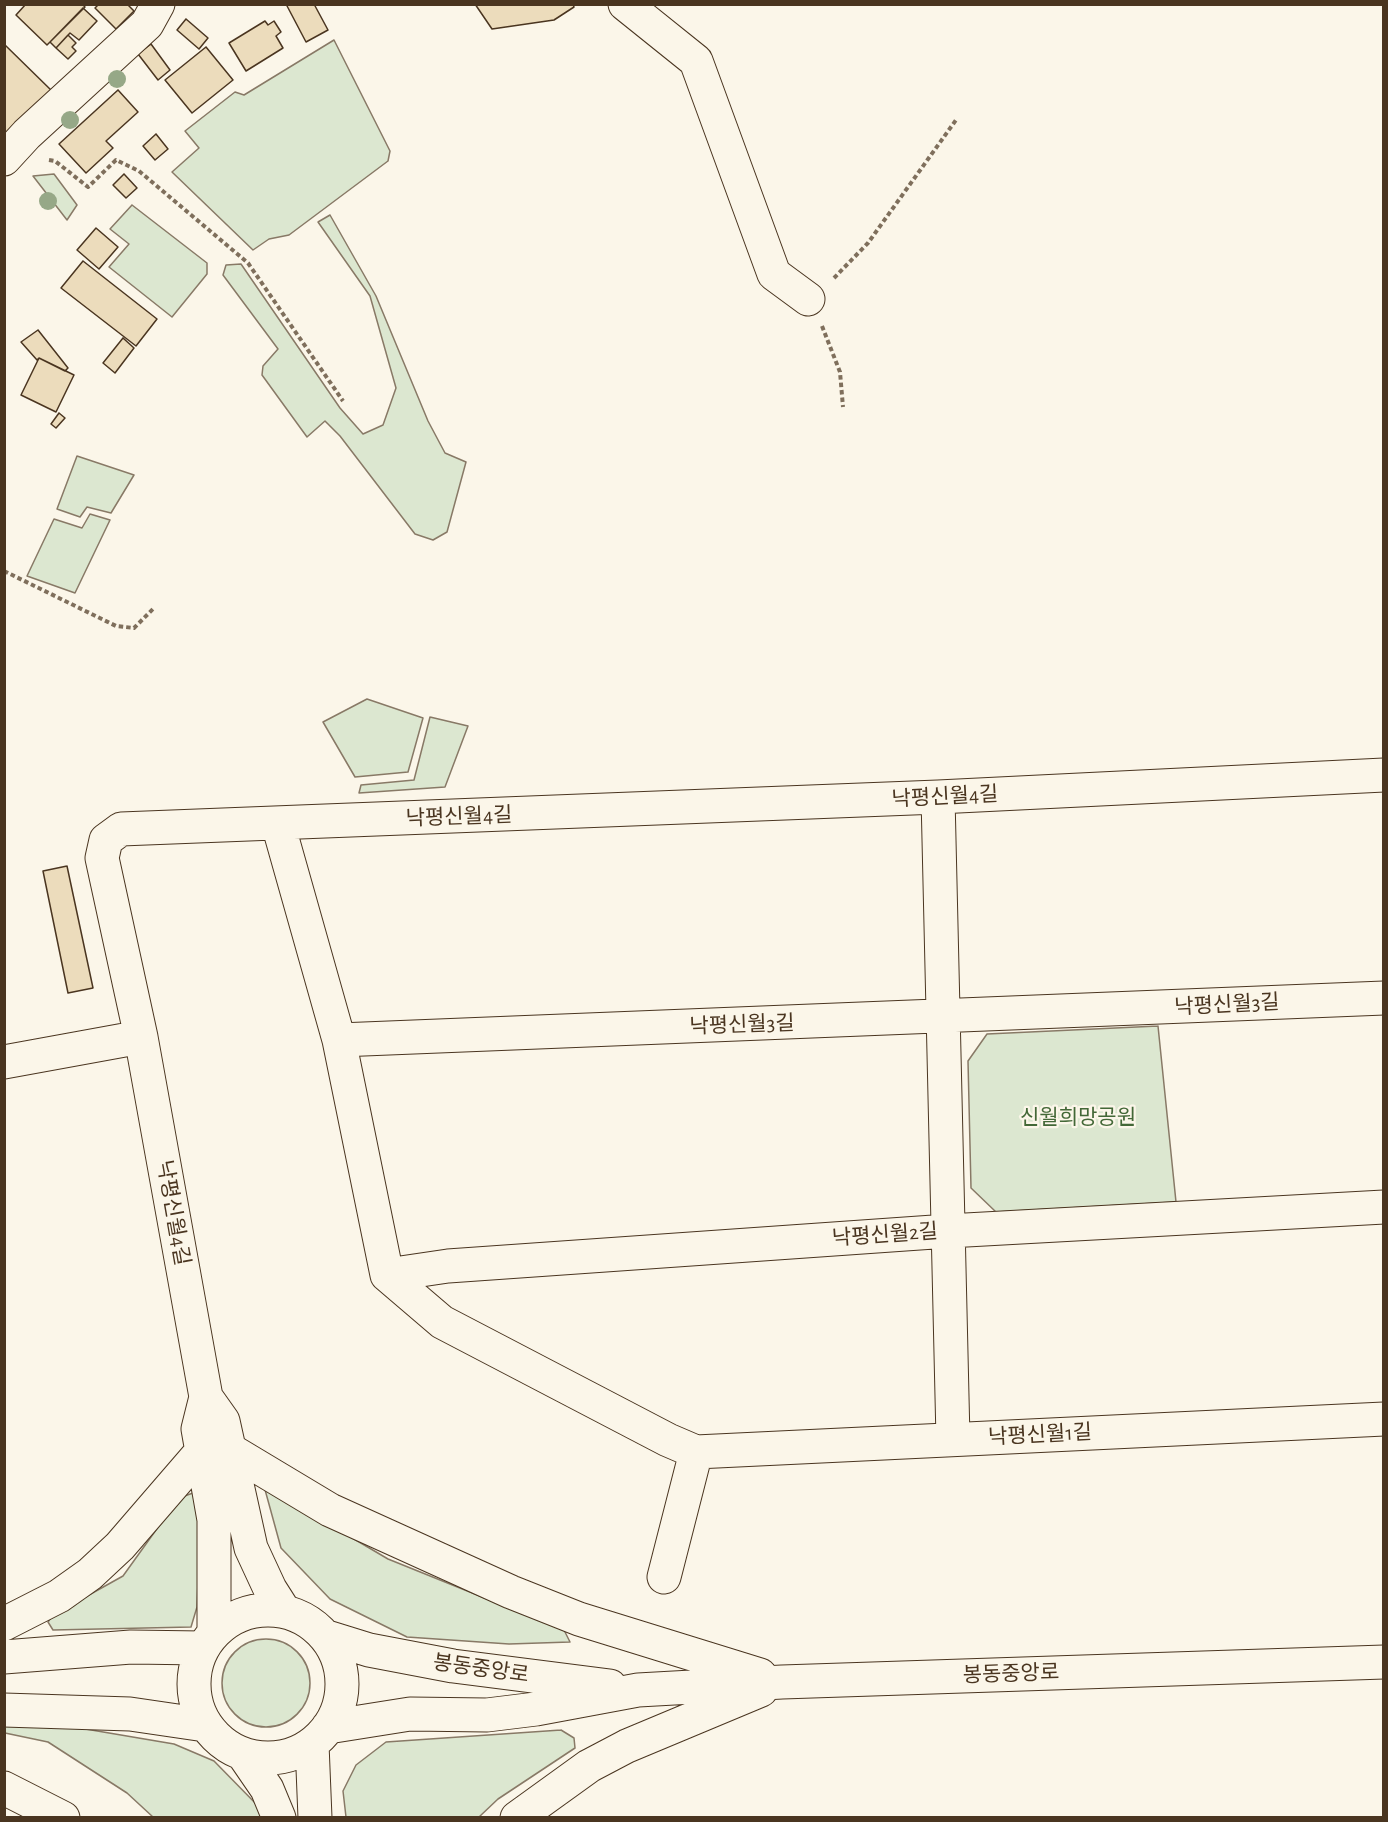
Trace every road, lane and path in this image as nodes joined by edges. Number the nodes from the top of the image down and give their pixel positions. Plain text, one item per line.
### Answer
1 (158, 4) edge
2 (625, 4) edge
3 (956, 120) dead end
4 (7, 157) edge
5 (808, 298) junction
6 (343, 401) dead end
7 (843, 407) dead end
8 (4, 571) edge
9 (154, 608) dead end
10 (1383, 775) edge
11 (938, 797) junction
12 (278, 824) junction
13 (1383, 998) edge
14 (943, 1017) junction
15 (141, 1037) junction
16 (339, 1040) junction
17 (4, 1062) edge
18 (1383, 1207) edge
19 (948, 1231) junction
20 (387, 1275) junction
21 (1383, 1419) edge
22 (953, 1439) junction
23 (216, 1450) junction
24 (696, 1452) junction
25 (664, 1577) dead end
26 (284, 1611) junction
27 (4, 1624) edge
28 (327, 1637) junction
29 (208, 1640) junction
30 (4, 1657) edge
31 (1383, 1662) edge
32 (782, 1682) junction
33 (638, 1690) junction
34 (4, 1710) edge
35 (205, 1725) junction
36 (320, 1736) junction
37 (243, 1754) junction
38 (4, 1788) edge
39 (63, 1818) edge
40 (279, 1818) edge
41 (315, 1818) edge
42 (517, 1818) edge

1 - 4 street
2 - 5 street
3 - 5 path
4 - 6 path
5 - 7 path
8 - 9 path
10 - 11 street, 낙평신월4길
11 - 12 street, 낙평신월4길
11 - 14 street
12 - 15 street, 낙평신월4길
12 - 16 street
13 - 14 street, 낙평신월3길
14 - 16 street, 낙평신월3길
14 - 19 street
15 - 17 street
15 - 23 street, 낙평신월4길
16 - 20 street
18 - 19 street, 낙평신월2길
19 - 20 street, 낙평신월2길
19 - 22 street
20 - 24 street
21 - 22 street, 낙평신월1길
22 - 24 street, 낙평신월1길
23 - 26 street, 낙평신월4길
23 - 27 street
23 - 29 street, 낙평신월4길
23 - 32 street
24 - 25 street
26 - 28 street, 봉동중앙로
26 - 29 street, 봉동중앙로
28 - 33 street, 봉동중앙로
28 - 36 street, 봉동중앙로
29 - 30 street
29 - 35 street, 봉동중앙로
31 - 32 street, 봉동중앙로
32 - 33 street, 봉동중앙로
32 - 42 street
33 - 36 street, 봉동중앙로
34 - 35 street
35 - 37 street, 봉동중앙로
36 - 37 street, 봉동중앙로
36 - 41 street
37 - 40 street
38 - 39 street

